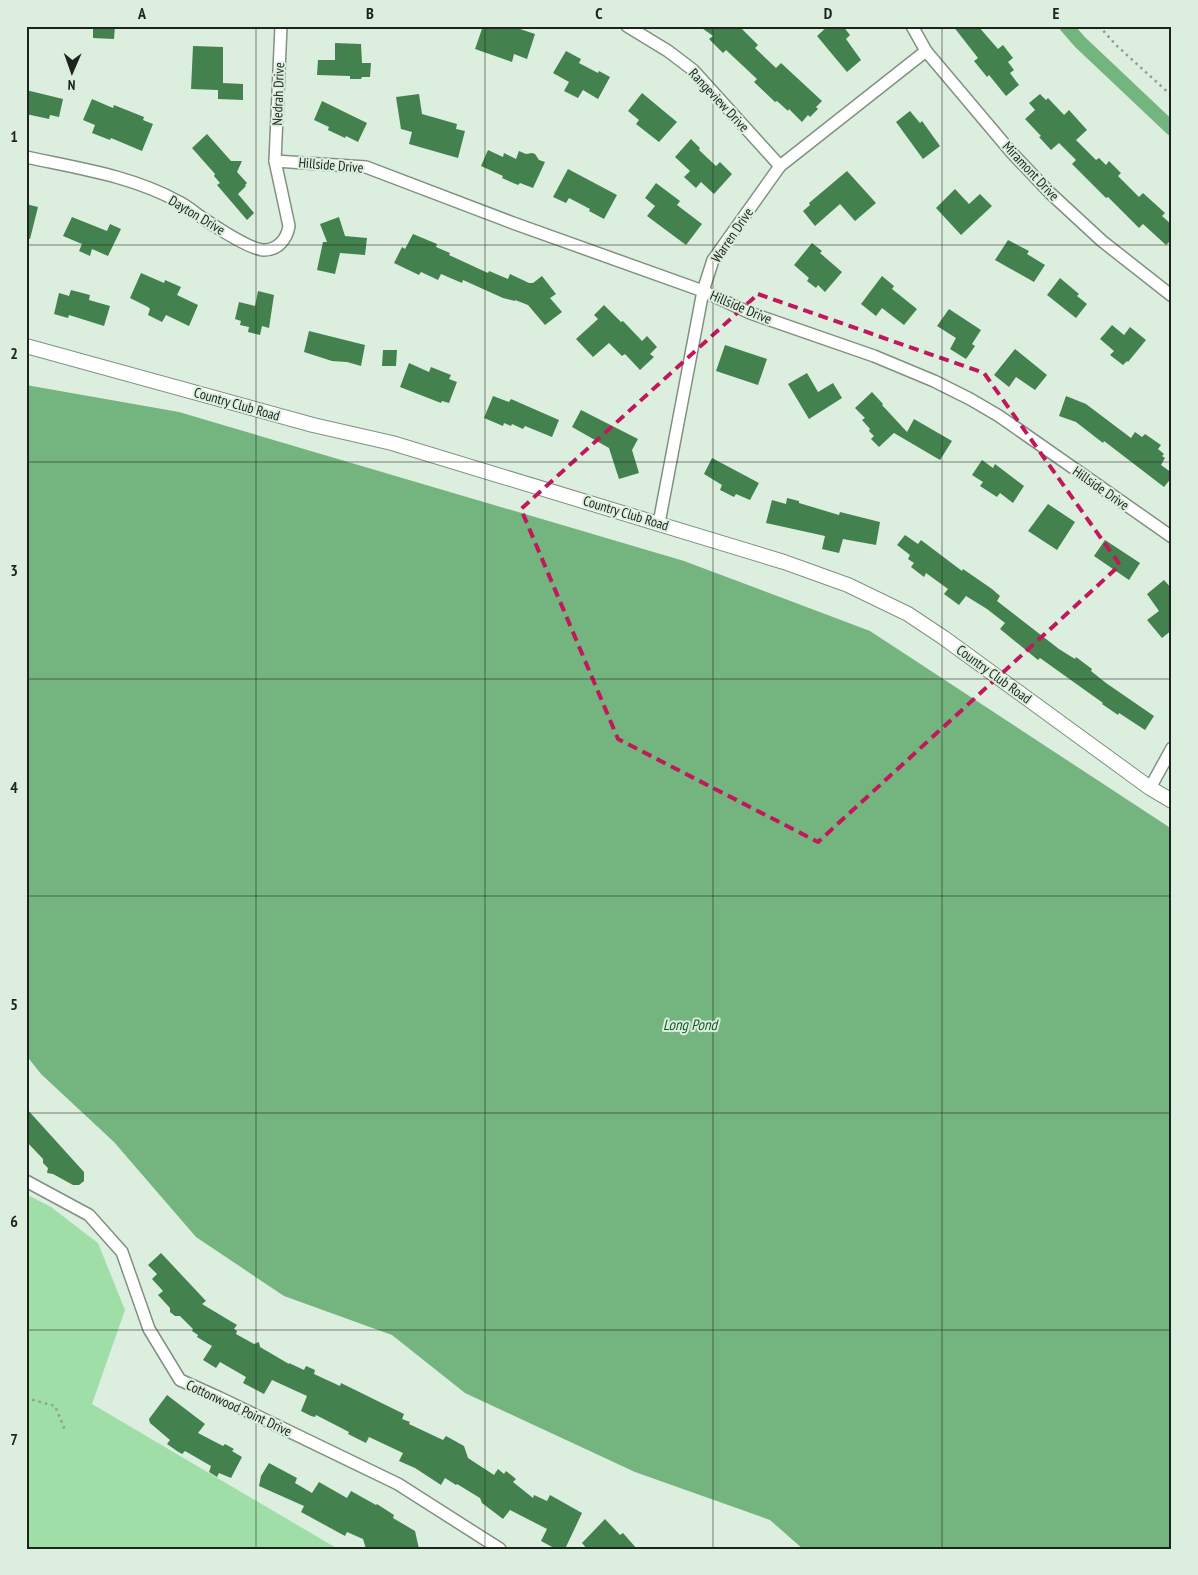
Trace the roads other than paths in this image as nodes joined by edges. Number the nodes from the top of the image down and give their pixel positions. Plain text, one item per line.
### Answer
1 (281, 26) edge
2 (627, 26) edge
3 (912, 26) edge
4 (926, 51) junction
5 (26, 156) edge
6 (275, 161) junction
7 (780, 166) junction
8 (703, 291) junction
9 (1172, 296) edge
10 (26, 346) edge
11 (658, 523) junction
12 (1172, 537) edge
13 (1172, 748) edge
14 (1150, 788) junction
15 (1172, 801) edge
16 (26, 1181) edge
17 (500, 1549) edge

1 - 6 street, Nedrah Drive
2 - 7 street, Rangeview Drive
3 - 4 street, Miramont Drive
4 - 7 street, Warren Drive
4 - 9 street, Miramont Drive
5 - 6 street, Dayton Drive
6 - 8 street, Hillside Drive
7 - 8 street, Warren Drive
8 - 11 street, Warren Drive
8 - 12 street, Hillside Drive
10 - 11 street, Country Club Road
11 - 14 street, Country Club Road
13 - 14 street
14 - 15 street, Country Club Road
16 - 17 street, Cottonwood Point Drive

